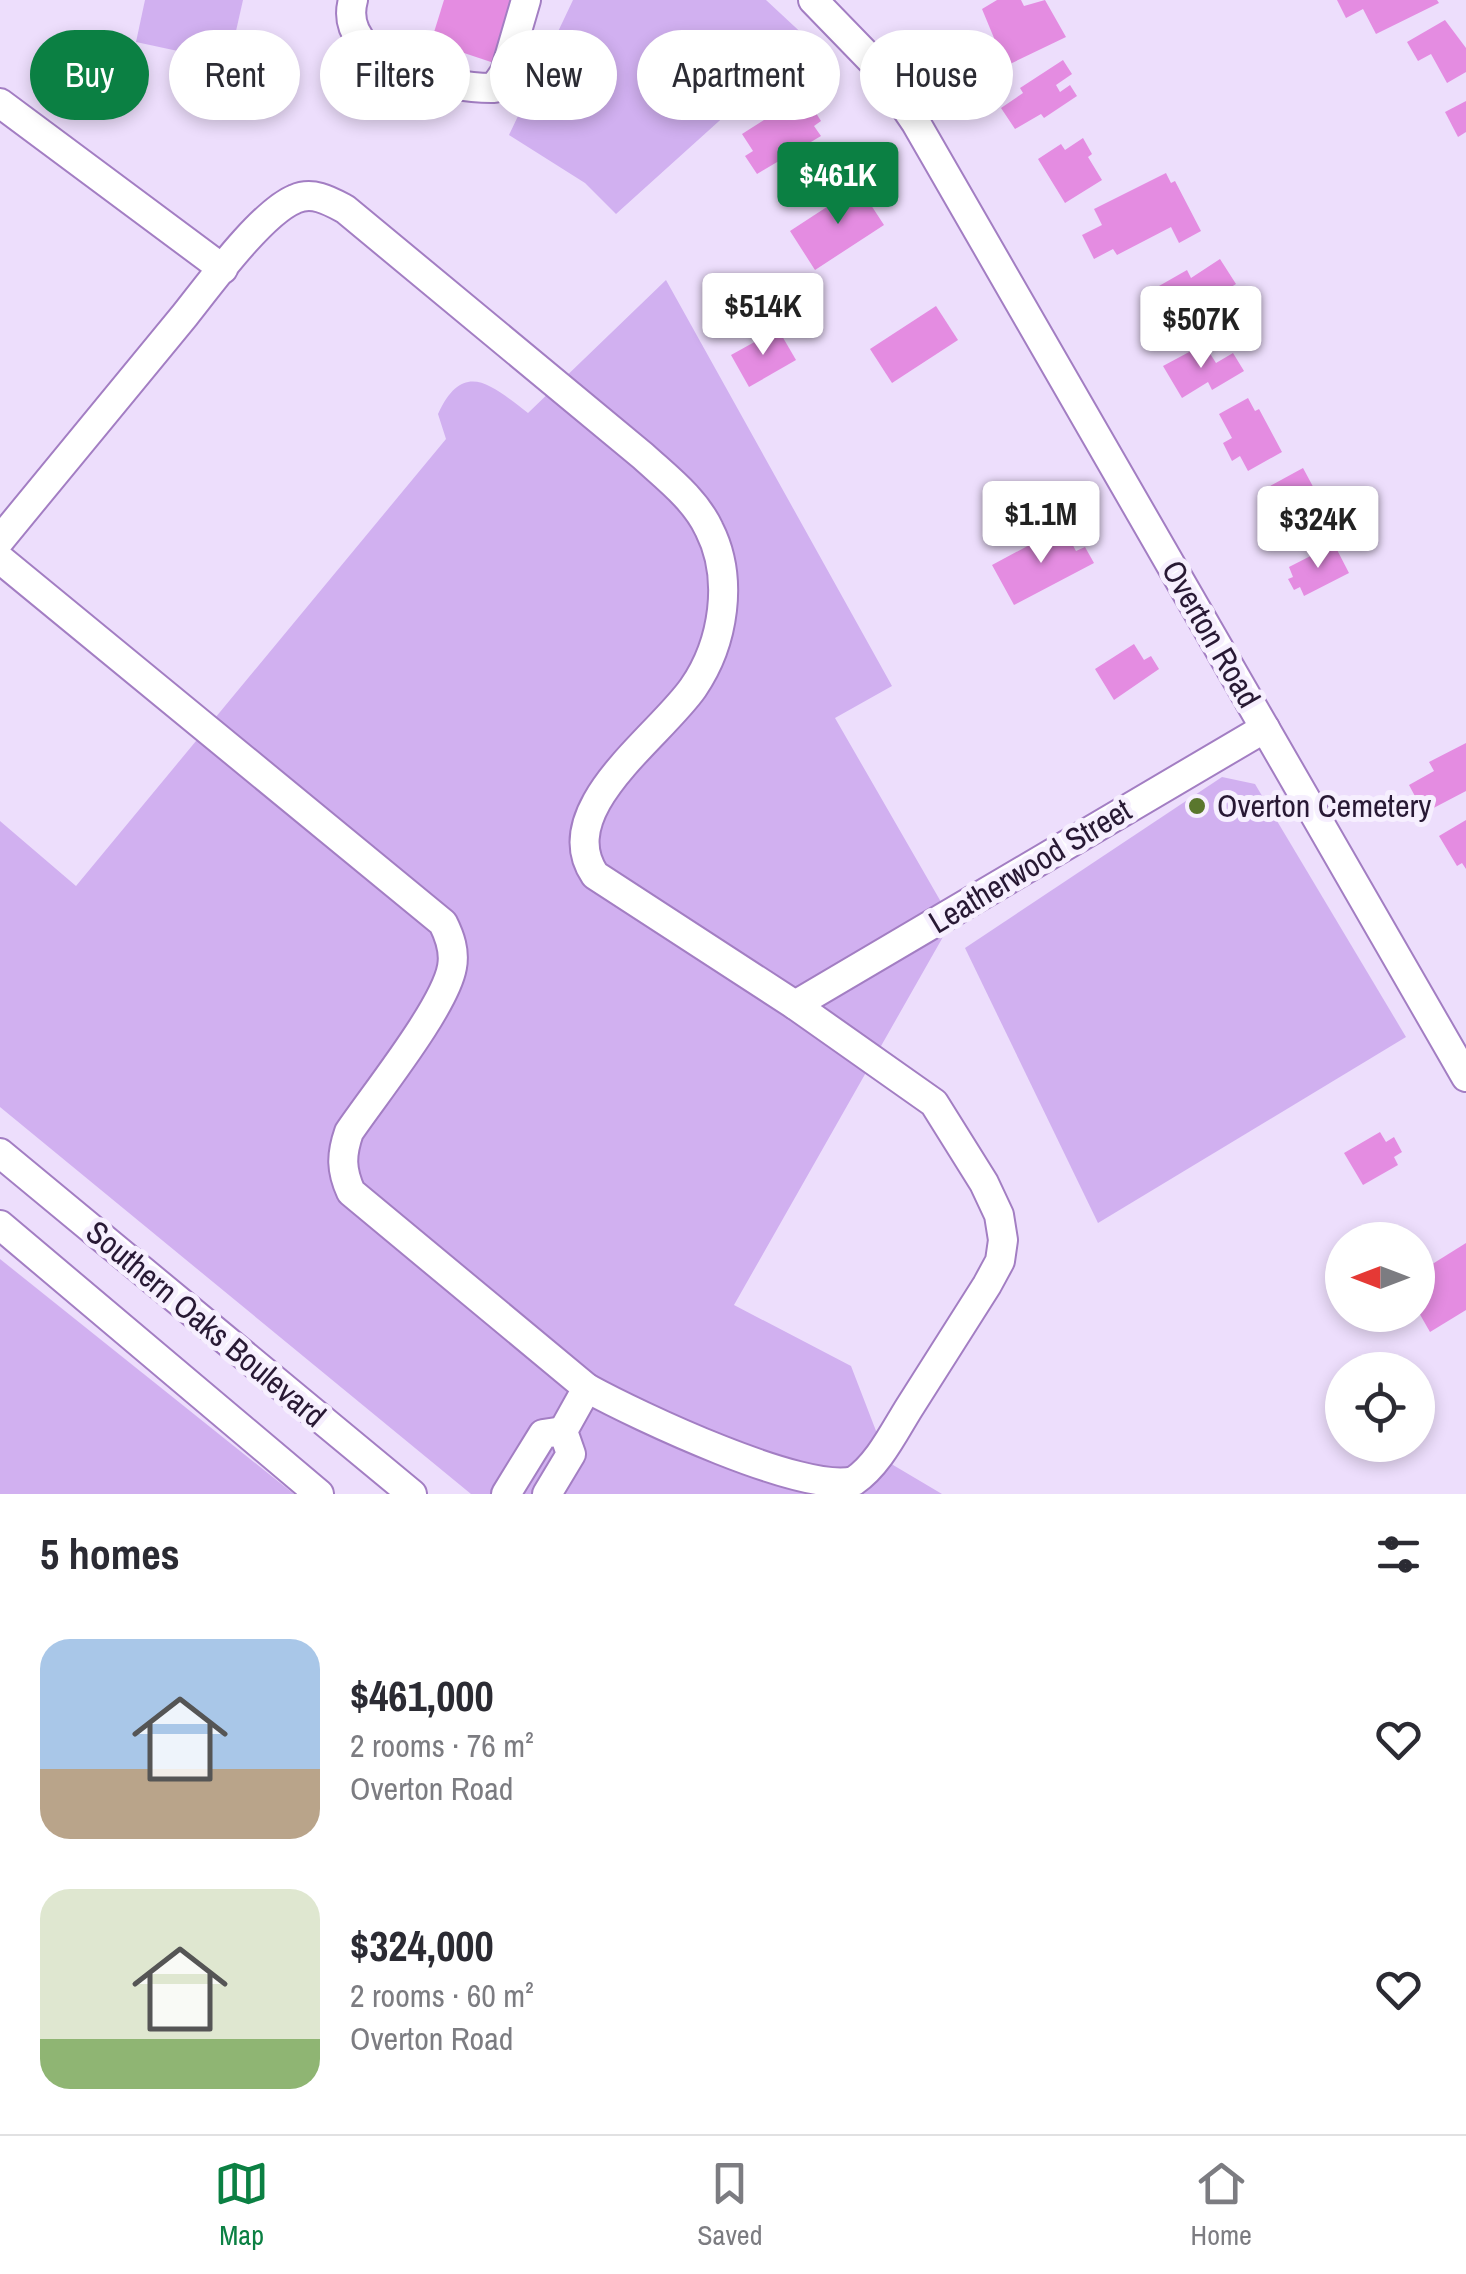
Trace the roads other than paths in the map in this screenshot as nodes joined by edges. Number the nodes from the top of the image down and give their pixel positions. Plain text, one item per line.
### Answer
1 (352, 0) edge
2 (526, 0) edge
3 (819, 2) edge
4 (0, 104) edge
5 (223, 269) junction
6 (0, 540) edge
7 (0, 560) edge
8 (1265, 728) junction
9 (796, 1005) junction
10 (1466, 1076) edge
11 (0, 1153) edge
12 (0, 1225) edge
13 (588, 1388) junction
14 (563, 1431) junction
15 (319, 1494) edge
16 (412, 1494) edge
17 (506, 1494) edge
18 (546, 1494) edge

1 - 2 street
3 - 8 street, Overton Road
4 - 5 street
5 - 6 street
5 - 9 street
7 - 13 street
8 - 9 street, Leatherwood Street
8 - 10 street, Overton Road
9 - 13 street
11 - 16 street, Southern Oaks Boulevard
12 - 15 street, Southern Oaks Boulevard
13 - 14 street
14 - 17 street
14 - 18 street

